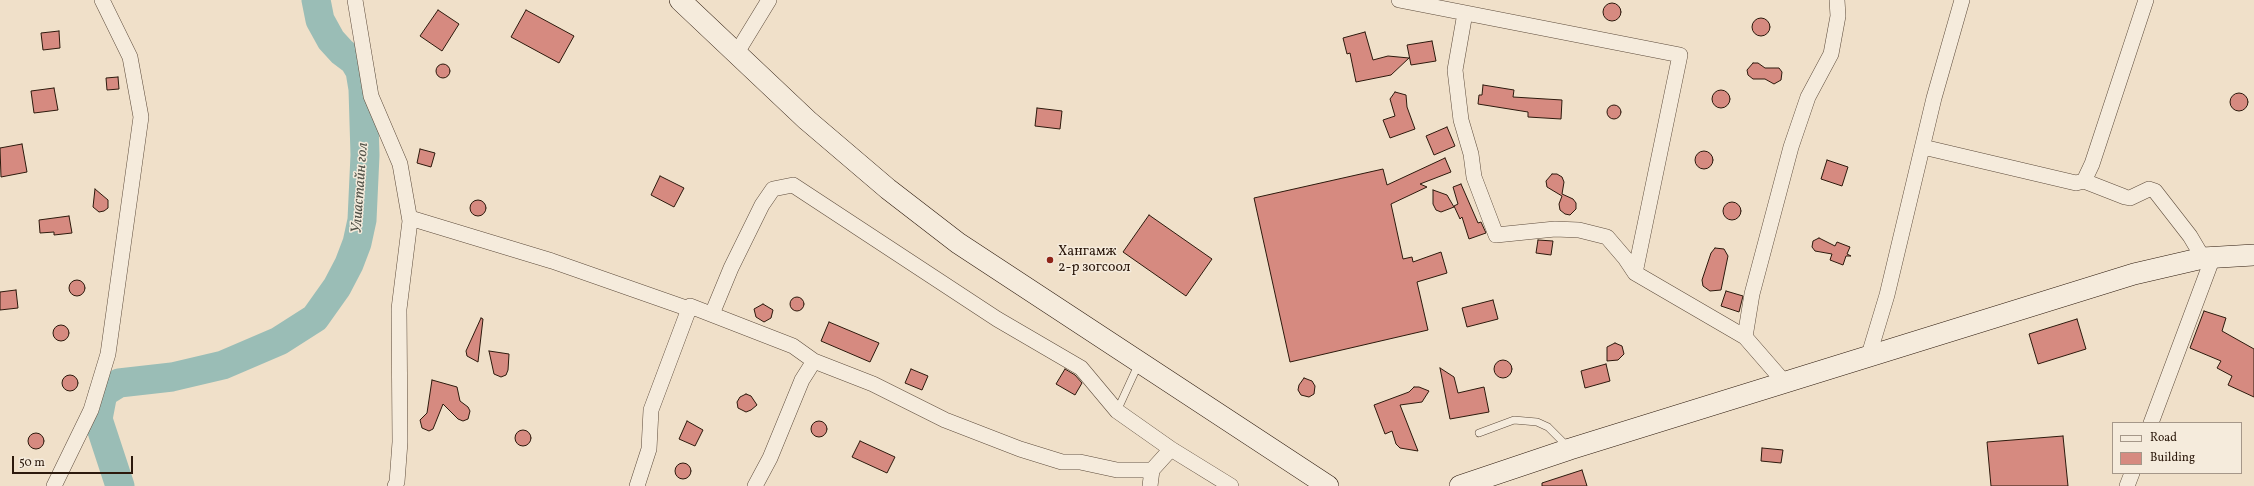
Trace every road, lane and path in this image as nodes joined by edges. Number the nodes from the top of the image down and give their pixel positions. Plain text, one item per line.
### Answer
1 (102, 0) edge
2 (355, 0) edge
3 (680, 0) edge
4 (768, 0) edge
5 (1399, 0) edge
6 (1837, 0) edge
7 (1962, 0) edge
8 (2146, 0) edge
9 (1465, 13) junction
10 (736, 54) junction
11 (1923, 147) junction
12 (2084, 181) junction
13 (410, 218) junction
14 (2254, 255) edge
15 (2208, 258) junction
16 (1635, 273) junction
17 (689, 309) junction
18 (712, 314) junction
19 (1745, 337) junction
20 (1868, 358) junction
21 (814, 361) junction
22 (1140, 361) junction
23 (1785, 383) junction
24 (1117, 411) junction
25 (2151, 422) edge
26 (1479, 433) dead end
27 (1171, 449) junction
28 (1570, 449) junction
29 (1152, 470) junction
30 (2132, 474) edge
31 (54, 486) edge
32 (394, 486) edge
33 (637, 486) edge
34 (755, 486) edge
35 (1150, 486) edge
36 (1231, 486) edge
37 (1328, 486) edge
38 (1460, 486) edge
39 (2127, 486) edge

1 - 31 street
2 - 13 street
3 - 10 main road
4 - 10 street
5 - 9 street
6 - 19 street
7 - 11 street
8 - 12 street
9 - 16 street
9 - 16 street
10 - 22 main road
11 - 12 street
11 - 20 street
12 - 15 street
13 - 17 street
13 - 32 street
14 - 15 main road
15 - 20 main road
15 - 25 street
16 - 19 street
17 - 18 street
17 - 33 street
18 - 21 street
18 - 24 street
19 - 23 street
20 - 23 main road
21 - 29 street
21 - 34 street
22 - 24 lane
22 - 37 main road
23 - 28 main road
24 - 27 street
26 - 28 lane
27 - 29 street
27 - 36 street
28 - 38 main road
29 - 35 street
30 - 39 street

